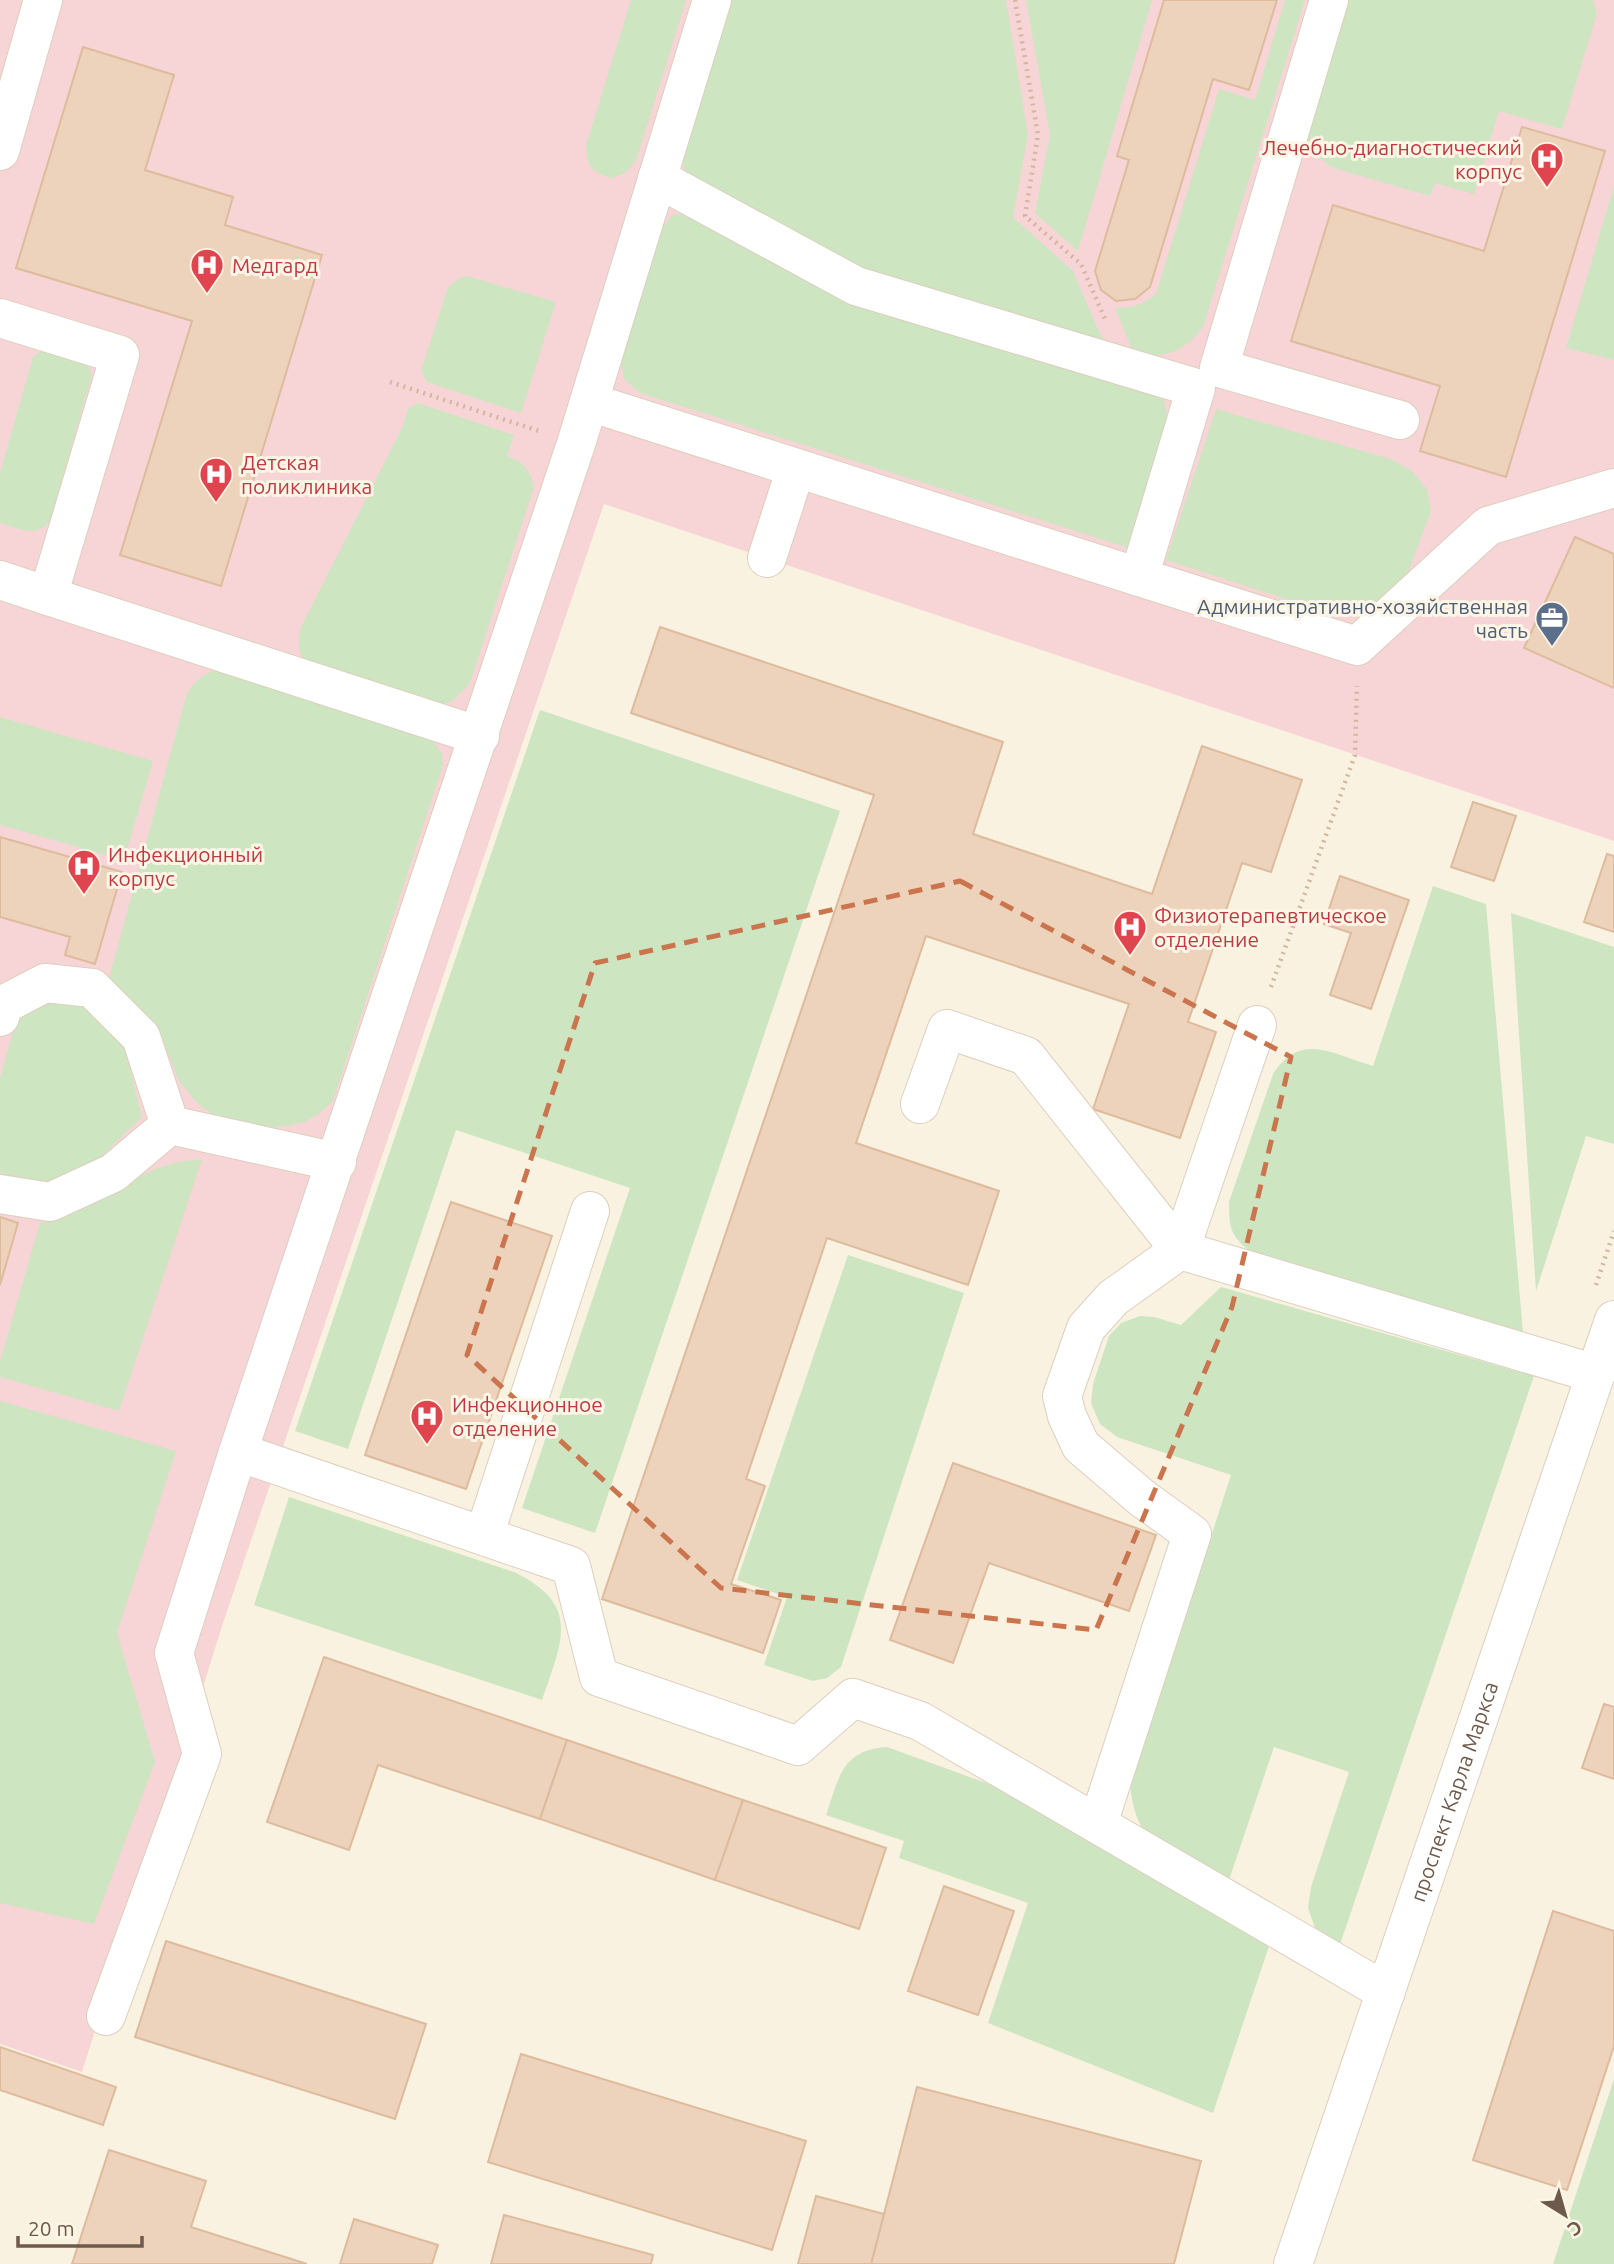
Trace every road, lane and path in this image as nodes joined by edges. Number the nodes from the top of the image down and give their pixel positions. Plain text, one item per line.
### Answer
1 (43, 0) edge
2 (712, 0) edge
3 (1015, 0) edge
4 (1329, 0) edge
5 (0, 151) edge
6 (657, 178) junction
7 (0, 318) edge
8 (1127, 368) junction
9 (1208, 378) junction
10 (390, 382) dead end
11 (589, 402) junction
12 (1400, 420) dead end
13 (576, 444) junction
14 (796, 468) junction
15 (1614, 488) edge
16 (767, 558) dead end
17 (1139, 577) junction
18 (0, 580) edge
19 (48, 596) junction
20 (1357, 646) junction
21 (480, 736) junction
22 (0, 1017) edge
23 (1257, 1025) joint
24 (920, 1104) dead end
25 (170, 1125) junction
26 (337, 1162) junction
27 (0, 1194) edge
28 (590, 1211) dead end
29 (1180, 1250) junction
30 (1614, 1320) edge
31 (1595, 1374) junction
32 (238, 1452) junction
33 (484, 1536) junction
34 (1098, 1824) junction
35 (1386, 1992) junction
36 (106, 2016) dead end
37 (1293, 2264) edge

1 - 5 street
2 - 6 street
3 - 8 path
4 - 9 street
6 - 8 street
6 - 11 street
7 - 19 street
8 - 9 street
9 - 12 street
9 - 17 street
10 - 13 path
11 - 13 street
11 - 14 street
13 - 21 street
14 - 16 street
14 - 17 street
15 - 20 street
17 - 20 street
18 - 19 street
19 - 21 street
20 - 23 path
21 - 26 street
22 - 25 street
23 - 29 street
24 - 29 street
25 - 26 street
25 - 27 street
26 - 32 street
28 - 33 street
29 - 31 street
29 - 34 street
30 - 31 street, проспект Карла Маркса
31 - 35 street, проспект Карла Маркса
32 - 33 street
32 - 36 street
33 - 34 street
34 - 35 street
35 - 37 street, проспект Карла Маркса

